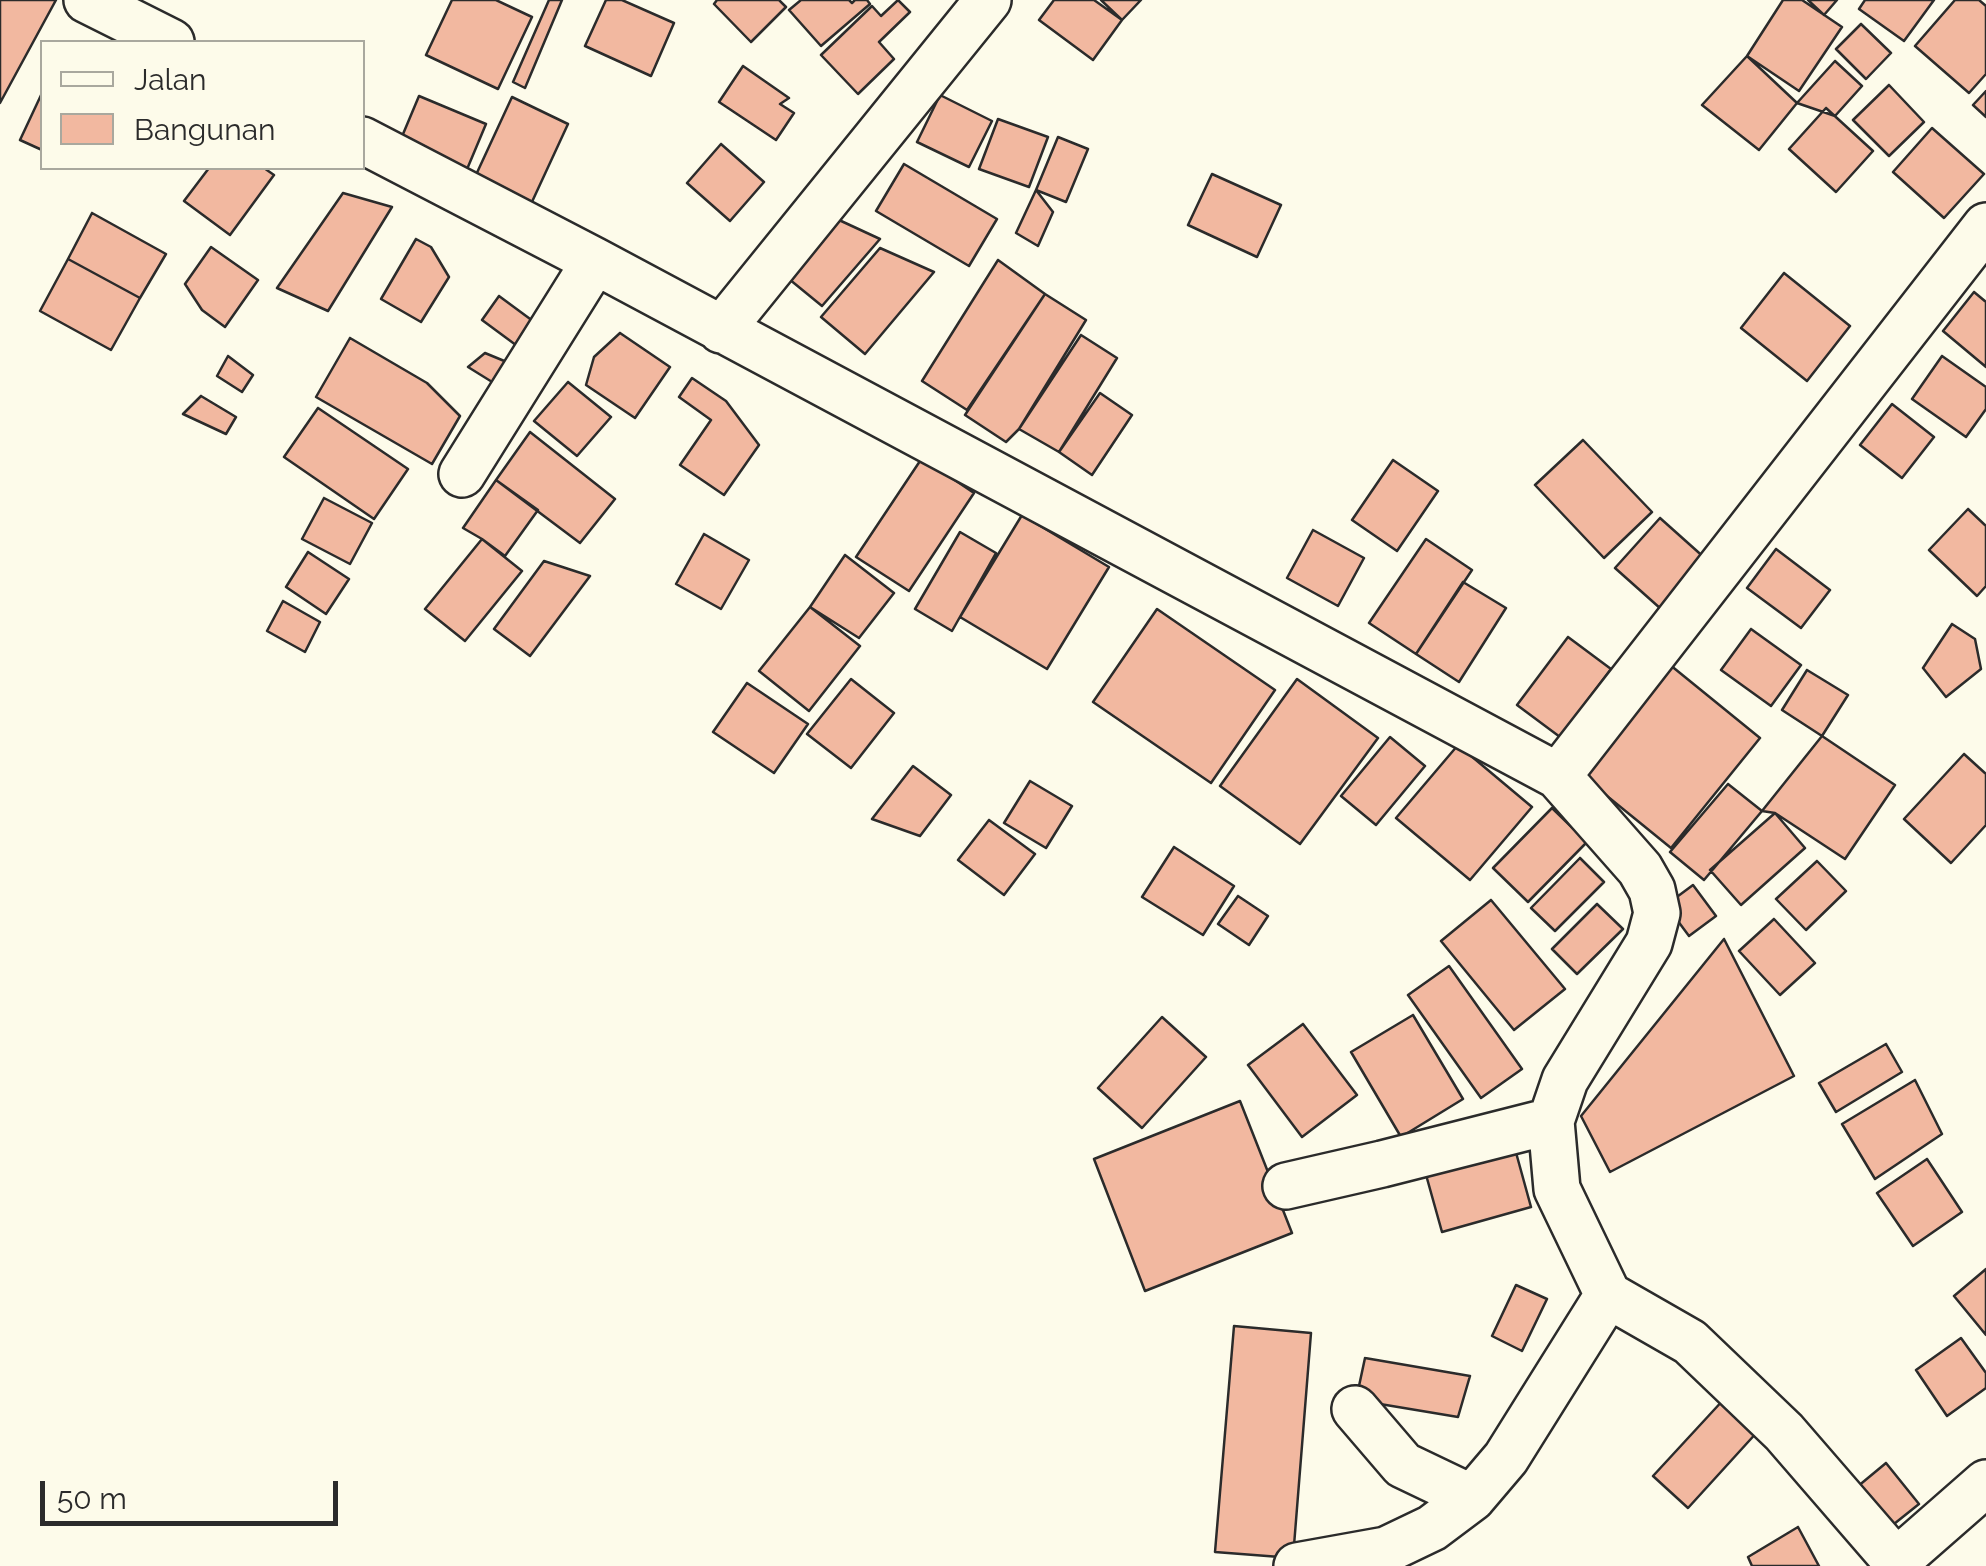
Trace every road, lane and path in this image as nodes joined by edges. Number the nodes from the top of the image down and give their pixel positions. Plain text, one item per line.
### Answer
1 (87, 0) edge
2 (988, 0) edge
3 (166, 40) edge
4 (365, 142) edge
5 (1986, 226) edge
6 (596, 261) junction
7 (721, 330) junction
8 (462, 474) dead end
9 (1558, 776) junction
10 (1551, 1120) junction
11 (1286, 1186) dead end
12 (1608, 1295) junction
13 (1355, 1409) dead end
14 (1986, 1483) edge
15 (1472, 1498) junction
16 (1899, 1564) edge
17 (1297, 1566) edge

1 - 3 street
2 - 7 street
4 - 6 street
5 - 9 street
6 - 7 street
6 - 8 street
7 - 9 street
9 - 10 street
10 - 11 street
10 - 12 street
12 - 15 street
12 - 16 street
13 - 15 street
14 - 16 street
15 - 17 street

